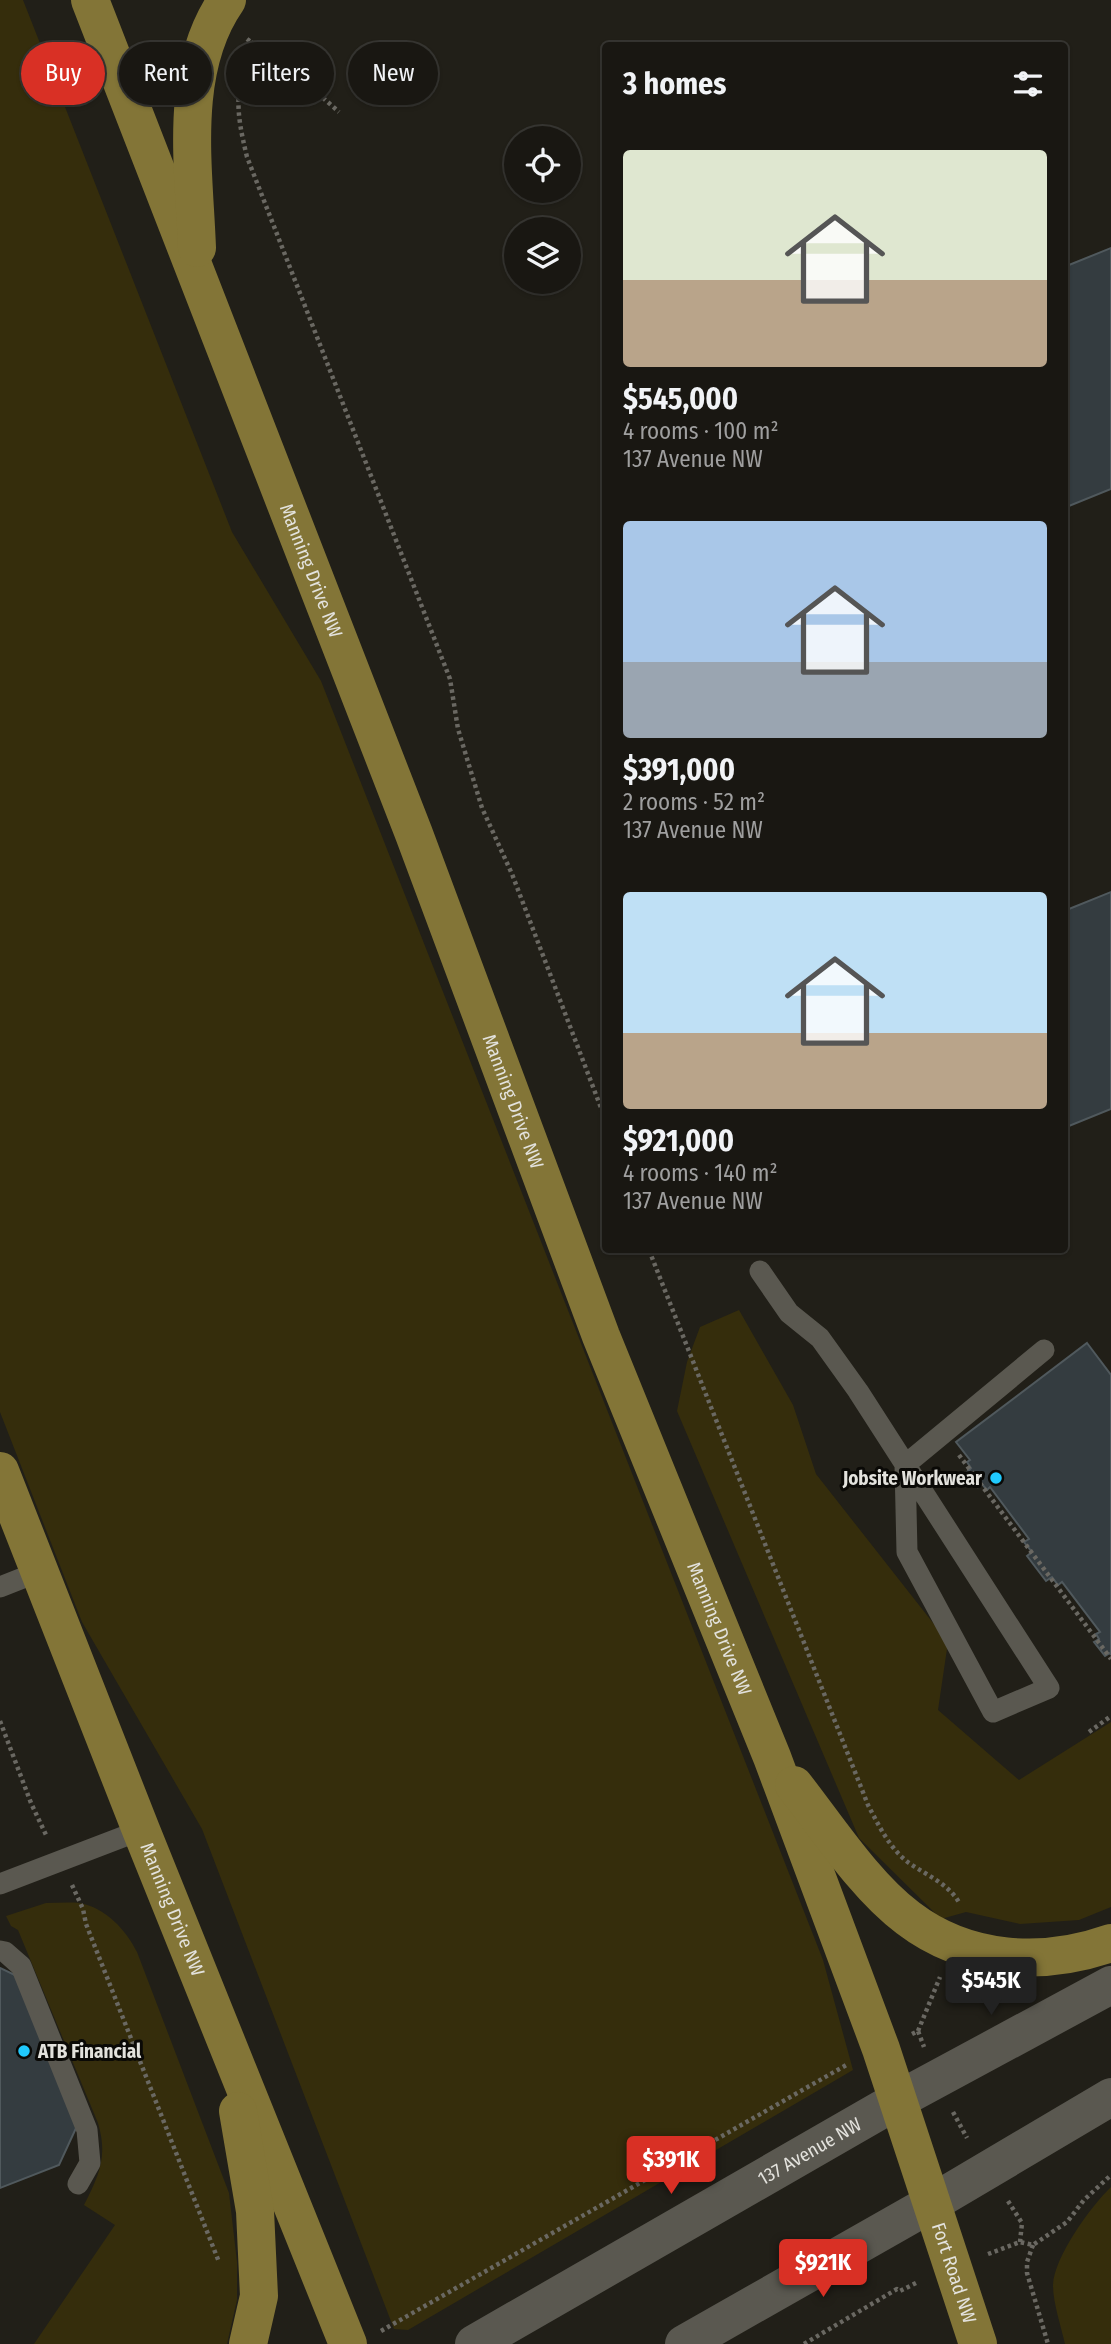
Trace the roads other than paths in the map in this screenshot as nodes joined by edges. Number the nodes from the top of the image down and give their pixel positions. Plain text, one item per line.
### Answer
1 (90, 0) edge
2 (227, 0) edge
3 (198, 278) junction
4 (760, 1271) dead end
5 (1044, 1350) dead end
6 (905, 1465) junction
7 (0, 1471) edge
8 (38, 1572) junction
9 (0, 1587) edge
10 (772, 1756) junction
11 (141, 1830) junction
12 (0, 1884) edge
13 (1111, 1943) edge
14 (0, 1951) edge
15 (1111, 1985) edge
16 (228, 2043) junction
17 (1111, 2096) edge
18 (898, 2100) junction
19 (78, 2183) dead end
20 (932, 2203) junction
21 (248, 2344) edge
22 (348, 2344) edge
23 (474, 2344) edge
24 (684, 2344) edge
25 (978, 2344) edge

1 - 3 main road, Manning Drive NW
2 - 3 main road
3 - 10 main road, Manning Drive NW
4 - 6 lane
5 - 6 lane
6 - 6 lane
7 - 8 main road, Manning Drive NW
8 - 9 lane
8 - 11 main road, Manning Drive NW
10 - 13 main road
10 - 18 main road, Manning Drive NW
11 - 12 lane
11 - 16 main road, Manning Drive NW
14 - 19 lane
15 - 18 main road, 137 Avenue NW
16 - 21 main road
16 - 22 main road, Manning Drive NW
17 - 20 main road
18 - 20 main road, Manning Drive NW
18 - 23 main road, 137 Avenue NW
20 - 24 main road
20 - 25 main road, Fort Road NW

